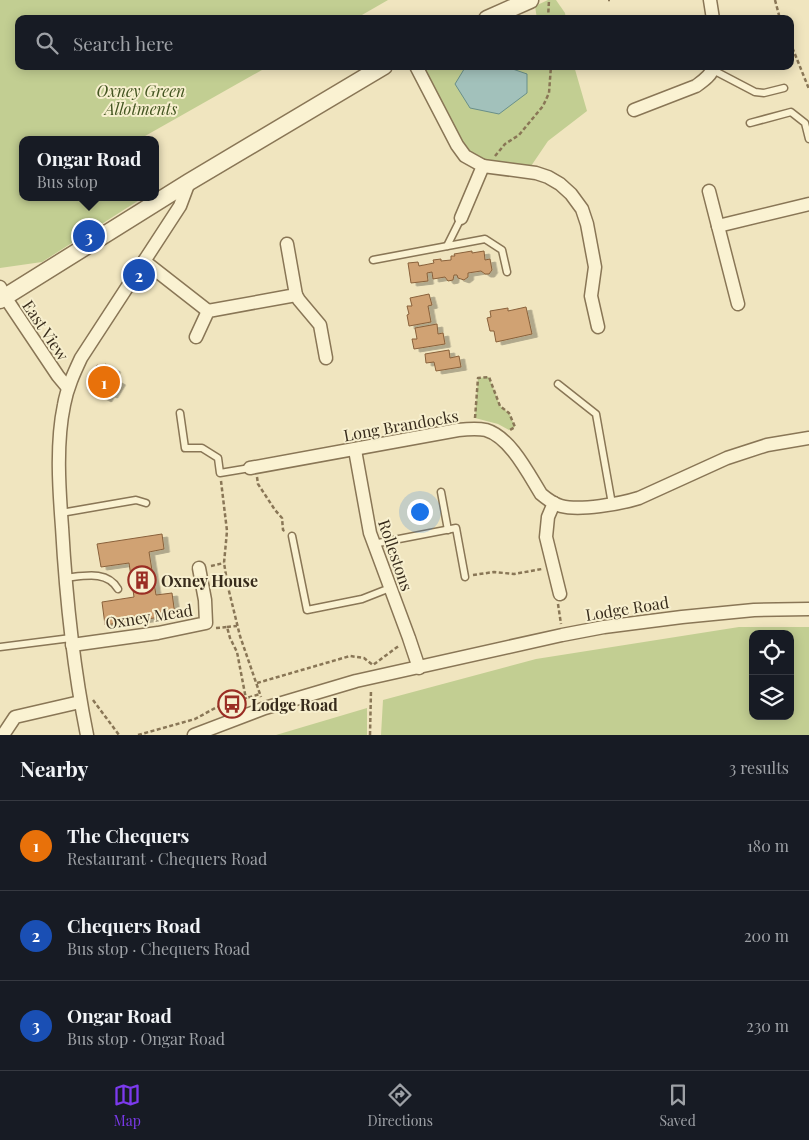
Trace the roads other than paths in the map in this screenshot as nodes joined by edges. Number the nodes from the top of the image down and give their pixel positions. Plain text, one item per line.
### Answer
1 (530, 0) edge
2 (710, 0) edge
3 (496, 15) edge
4 (712, 15) edge
5 (377, 70) edge
6 (418, 70) edge
7 (712, 70) edge
8 (717, 70) edge
9 (784, 88) dead end
10 (634, 110) dead end
11 (750, 123) dead end
12 (809, 140) edge
13 (483, 166) junction
14 (189, 182) junction
15 (709, 191) dead end
16 (159, 200) edge
17 (157, 201) edge
18 (809, 204) edge
19 (461, 218) joint
20 (718, 226) junction
21 (287, 244) dead end
22 (447, 246) junction
23 (373, 260) dead end
24 (144, 262) junction
25 (507, 272) dead end
26 (2, 294) edge
27 (296, 295) junction
28 (738, 304) dead end
29 (208, 311) junction
30 (598, 327) dead end
31 (196, 336) dead end
32 (326, 358) dead end
33 (558, 384) dead end
34 (68, 388) junction
35 (180, 413) dead end
36 (809, 438) edge
37 (354, 450) junction
38 (253, 468) joint
39 (441, 492) dead end
40 (146, 503) dead end
41 (554, 504) junction
42 (612, 504) junction
43 (61, 513) junction
44 (448, 530) junction
45 (292, 536) road end
46 (373, 544) junction
47 (199, 568) dead end
48 (465, 577) road end
49 (65, 578) junction
50 (390, 588) junction
51 (118, 589) dead end
52 (560, 594) road end
53 (809, 609) edge
54 (72, 642) junction
55 (0, 647) edge
56 (419, 668) junction
57 (86, 700) junction
58 (3, 735) edge
59 (87, 735) edge
60 (194, 735) edge

1 - 3 street
2 - 4 street
5 - 14 street
6 - 13 street
7 - 10 street
8 - 9 lane
11 - 12 lane
13 - 19 street
13 - 30 street
14 - 16 street
14 - 24 street
15 - 20 street
17 - 26 street
18 - 20 street
19 - 22 lane
20 - 28 street
21 - 27 street
22 - 23 lane
22 - 25 lane
24 - 29 street
24 - 34 street
26 - 34 street, East View
27 - 29 street
27 - 32 street
29 - 31 street
33 - 42 lane
34 - 43 street
35 - 38 lane
36 - 42 street
37 - 38 street, Long Brandocks
37 - 41 street, Long Brandocks
37 - 46 street, Rollestons
39 - 44 lane
40 - 43 lane
41 - 42 street
41 - 52 street
43 - 49 street
44 - 46 lane
44 - 48 lane
45 - 50 lane
46 - 50 street, Rollestons
47 - 54 street, Oxney Mead
49 - 51 lane
49 - 54 street
50 - 56 street, Rollestons
53 - 56 street, Lodge Road
54 - 55 lane
54 - 57 street
56 - 60 street, Lodge Road
57 - 58 street
57 - 59 street

